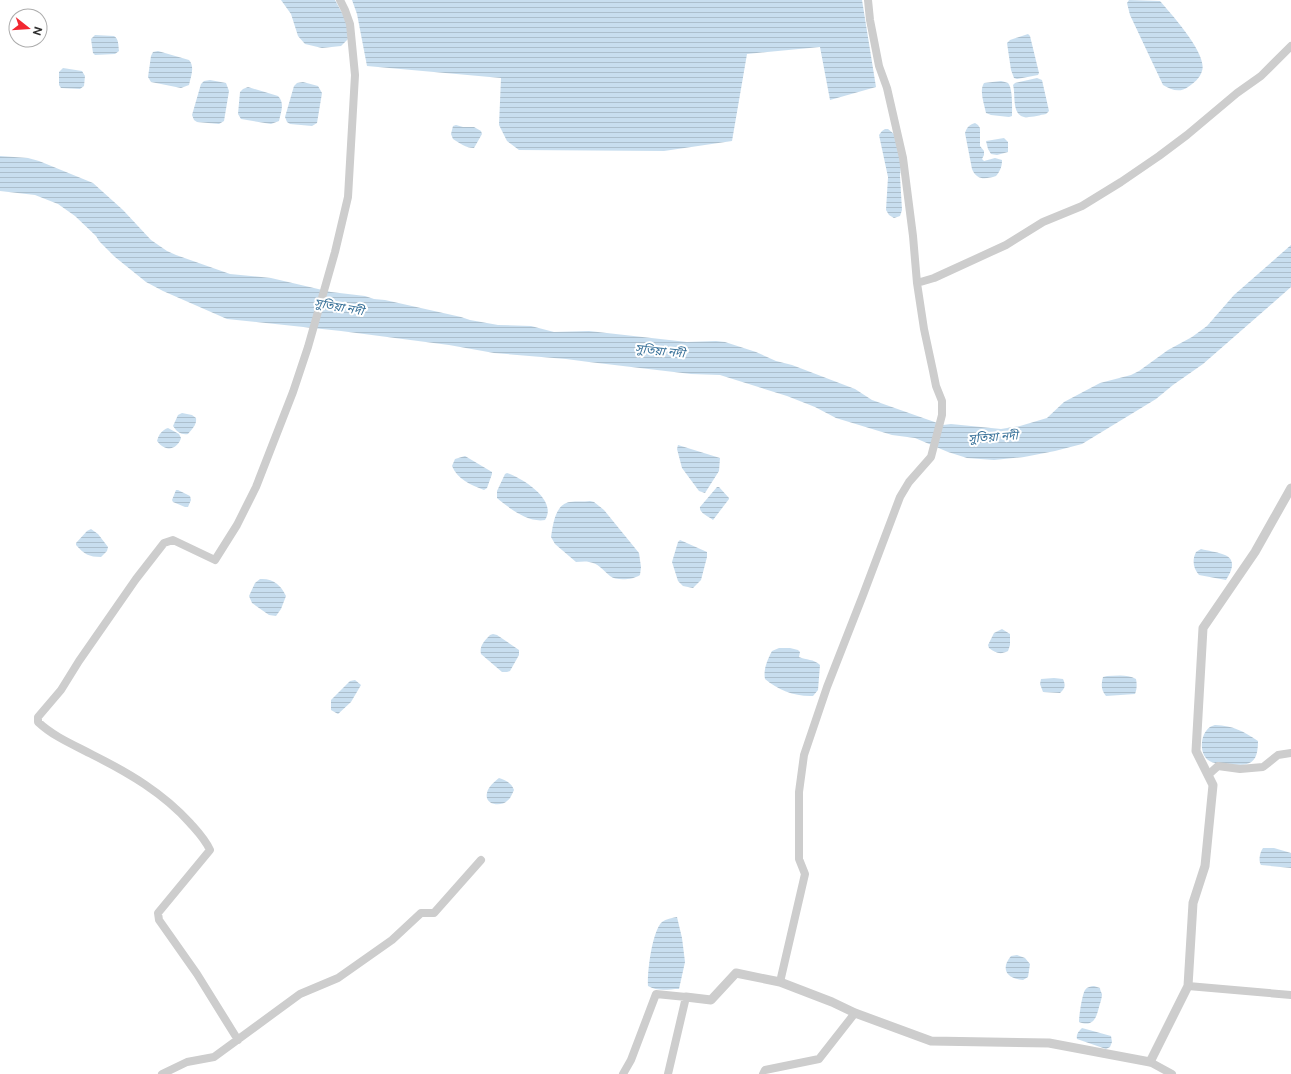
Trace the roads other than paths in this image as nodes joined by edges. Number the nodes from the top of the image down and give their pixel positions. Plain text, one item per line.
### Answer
1 (340, 0) edge
2 (868, 0) edge
3 (1291, 46) edge
4 (917, 283) junction
5 (1291, 488) edge
6 (1291, 753) edge
7 (1208, 775) junction
8 (480, 860) dead end
9 (780, 982) junction
10 (1188, 986) junction
11 (1291, 995) edge
12 (686, 997) junction
13 (855, 1013) junction
14 (238, 1040) junction
15 (1150, 1062) junction
16 (162, 1074) edge
17 (623, 1074) edge
18 (668, 1074) edge
19 (763, 1074) edge
20 (1172, 1074) edge

1 - 14 street
2 - 4 street
3 - 4 street
4 - 9 street
5 - 7 street
6 - 7 street
7 - 10 street
8 - 14 street
9 - 12 street
9 - 13 street
10 - 11 street
10 - 15 street
12 - 17 street
12 - 18 street
13 - 15 street
13 - 19 street
14 - 16 street
15 - 20 street

